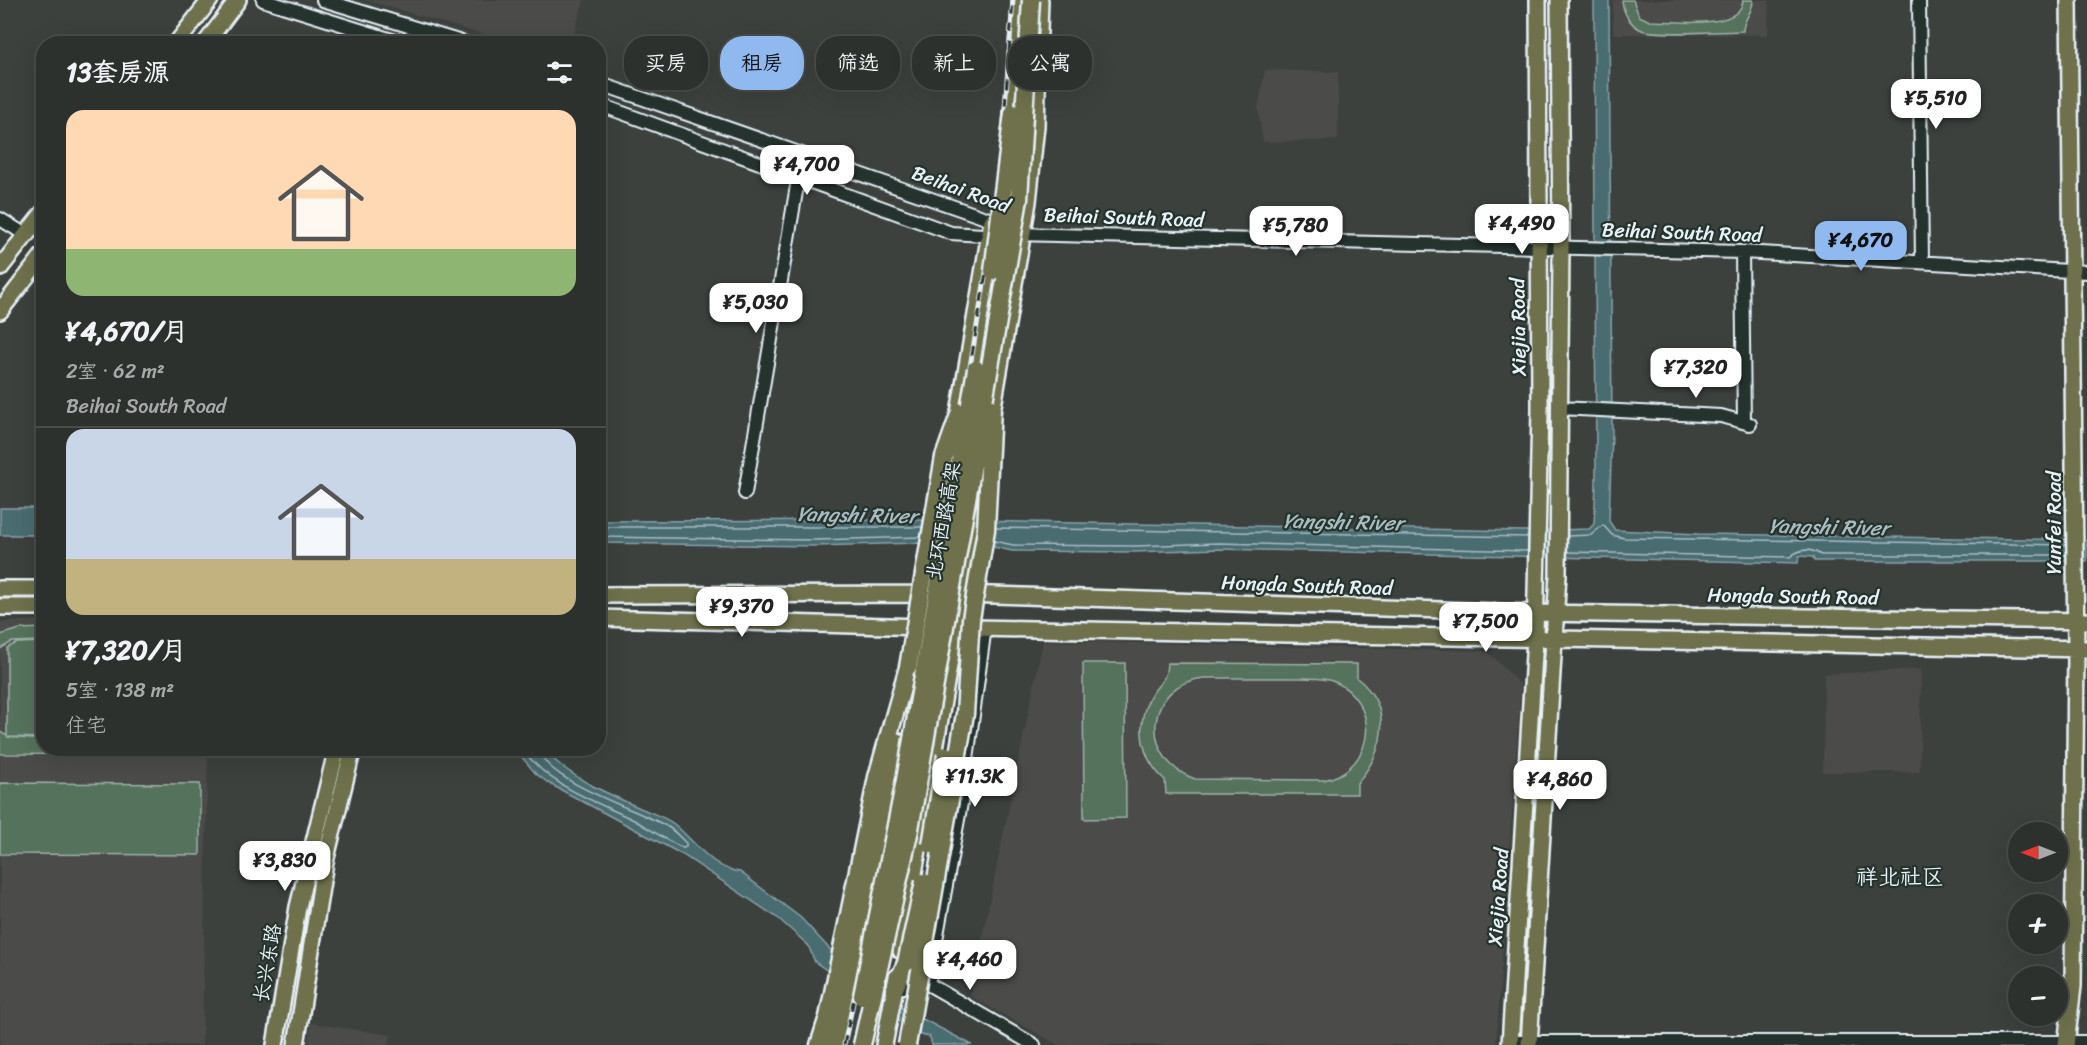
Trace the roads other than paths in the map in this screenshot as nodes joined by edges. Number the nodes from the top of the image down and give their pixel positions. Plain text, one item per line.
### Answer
1 (210, 0) edge
2 (238, 0) edge
3 (263, 0) edge
4 (323, 0) edge
5 (1017, 0) edge
6 (1031, 0) edge
7 (1039, 0) edge
8 (1538, 0) edge
9 (1559, 0) edge
10 (1919, 0) edge
11 (2069, 0) edge
12 (1025, 24) junction
13 (182, 36) edge
14 (211, 36) edge
15 (379, 36) edge
16 (442, 36) edge
17 (606, 87) edge
18 (606, 107) edge
19 (798, 180) dead end
20 (0, 219) edge
21 (992, 220) junction
22 (36, 222) edge
23 (1023, 233) junction
24 (26, 235) junction
25 (989, 237) junction
26 (1538, 248) junction
27 (1565, 248) junction
28 (1742, 252) junction
29 (1922, 261) junction
30 (36, 264) edge
31 (0, 268) edge
32 (2080, 272) edge
33 (0, 311) edge
34 (994, 343) junction
35 (976, 369) junction
36 (1564, 408) junction
37 (745, 492) dead end
38 (0, 589) edge
39 (36, 590) edge
40 (962, 594) junction
41 (606, 595) edge
42 (929, 595) junction
43 (0, 607) edge
44 (36, 607) edge
45 (1536, 613) junction
46 (1556, 613) junction
47 (606, 618) edge
48 (2081, 621) edge
49 (971, 624) junction
50 (924, 627) junction
51 (1535, 638) junction
52 (1555, 638) junction
53 (2081, 649) edge
54 (908, 666) junction
55 (335, 756) edge
56 (351, 756) edge
57 (928, 984) junction
58 (896, 988) junction
59 (2087, 1035) edge
60 (2087, 1042) edge
61 (2066, 1043) edge
62 (884, 1044) edge
63 (1510, 1044) edge
64 (1529, 1044) edge
65 (275, 1045) edge
66 (296, 1045) edge
67 (819, 1045) edge
68 (835, 1045) edge
69 (843, 1045) edge
70 (852, 1045) edge
71 (862, 1045) edge
72 (907, 1045) edge
73 (1034, 1045) edge

1 - 13 main road
2 - 14 main road
3 - 15 street
4 - 16 street
5 - 12 highway
5 - 21 main road
6 - 12 highway, 北环西路高架, bridge
7 - 12 highway, bridge
7 - 23 main road
8 - 26 main road, Xiejia Road
9 - 27 main road, Xiejia Road
10 - 29 street
11 - 32 main road, Yunfei Road
12 - 34 highway, 北环西路高架, bridge
12 - 35 highway, 北环西路高架, bridge
17 - 21 street, Beihai Road
18 - 25 street, Beihai Road
19 - 37 street
20 - 24 street
21 - 23 street, Beihai Road
21 - 25 main road
22 - 24 main road
23 - 25 street, Beihai Road
23 - 26 street, Beihai South Road
23 - 40 main road
24 - 31 main road
25 - 42 main road
26 - 27 street, Beihai South Road
26 - 45 main road, Xiejia Road
27 - 28 street, Beihai South Road
27 - 36 main road, Xiejia Road
28 - 29 street, Beihai South Road
28 - 36 street
29 - 32 street, Beihai South Road
30 - 33 main road
32 - 48 main road, Yunfei Road
34 - 49 highway, bridge
34 - 71 highway, 北环西路高架, bridge
35 - 54 highway, bridge
35 - 70 highway, 北环西路高架, bridge
36 - 46 main road, Xiejia Road
38 - 39 main road
40 - 42 main road, Hongda South Road
40 - 45 main road, Hongda South Road
40 - 49 main road
41 - 42 main road, Hongda South Road
42 - 50 main road
43 - 44 main road
45 - 46 main road, Hongda South Road
45 - 51 main road, Xiejia Road
46 - 48 main road, Hongda South Road
46 - 52 main road, Xiejia Road
47 - 50 main road
48 - 53 main road, Yunfei Road
49 - 50 main road
49 - 51 main road
49 - 57 street
49 - 58 main road
49 - 58 highway, bridge
49 - 72 highway, bridge
50 - 69 main road
51 - 52 main road
51 - 63 main road, Xiejia Road
52 - 53 main road
52 - 64 main road, Xiejia Road
53 - 61 main road, Yunfei Road
54 - 67 highway
54 - 68 highway
55 - 65 main road, 长兴东路
56 - 66 main road, 长兴东路
57 - 58 street
57 - 73 street
58 - 62 main road
59 - 61 street
60 - 61 street
61 - 64 street
63 - 64 street

